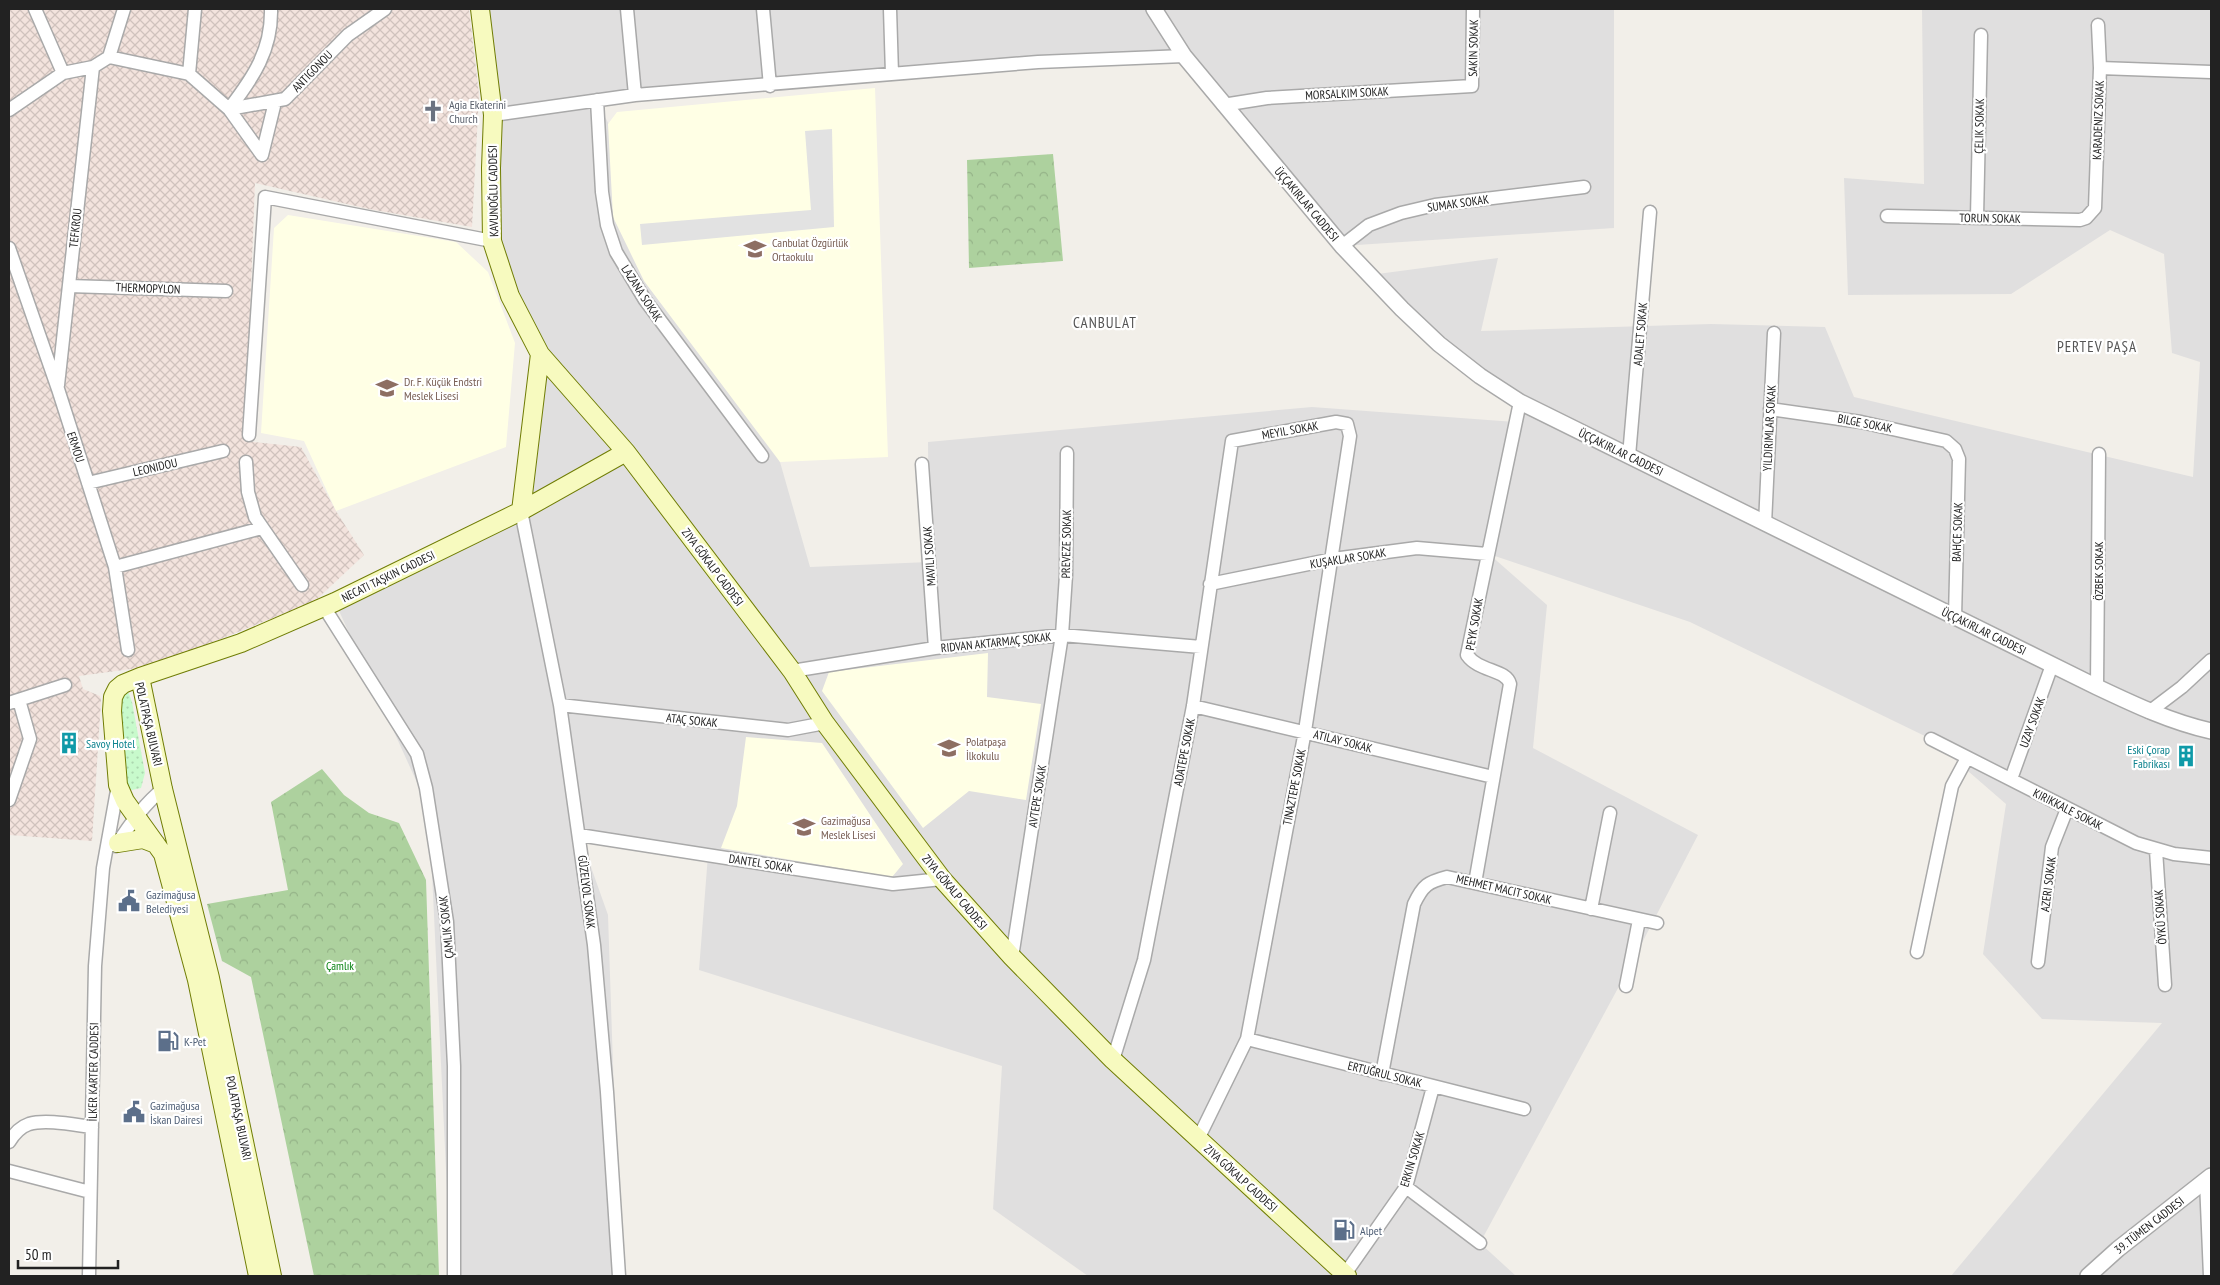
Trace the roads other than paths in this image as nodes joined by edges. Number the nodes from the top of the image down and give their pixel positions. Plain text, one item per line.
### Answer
1 (35, 9) edge
2 (124, 9) edge
3 (195, 9) edge
4 (271, 9) edge
5 (385, 9) edge
6 (480, 9) edge
7 (627, 9) edge
8 (763, 9) edge
9 (890, 9) edge
10 (1154, 9) edge
11 (1473, 9) edge
12 (2098, 25) dead end
13 (1981, 35) dead end
14 (1184, 56) junction
15 (109, 57) junction
16 (93, 67) junction
17 (2100, 68) junction
18 (2211, 72) edge
19 (63, 73) junction
20 (189, 74) junction
21 (892, 74) junction
22 (770, 86) junction
23 (635, 95) junction
24 (596, 100) junction
25 (275, 102) junction
26 (1223, 105) junction
27 (229, 109) junction
28 (9, 110) edge
29 (493, 115) junction
30 (1584, 187) dead end
31 (1650, 212) dead end
32 (2091, 214) joint
33 (1887, 216) dead end
34 (1977, 218) junction
35 (492, 241) junction
36 (1342, 246) junction
37 (9, 248) edge
38 (69, 286) junction
39 (226, 291) dead end
40 (1774, 333) dead end
41 (540, 354) junction
42 (58, 389) junction
43 (1520, 402) junction
44 (1770, 410) junction
45 (249, 435) dead end
46 (1232, 440) joint
47 (1955, 449) joint
48 (223, 451) dead end
49 (626, 452) junction
50 (1067, 453) dead end
51 (2099, 454) dead end
52 (762, 456) dead end
53 (1629, 456) junction
54 (246, 462) dead end
55 (922, 464) dead end
56 (88, 483) junction
57 (521, 511) junction
58 (1765, 524) junction
59 (262, 528) junction
60 (1487, 554) junction
61 (1333, 559) junction
62 (115, 567) junction
63 (1210, 584) junction
64 (302, 585) dead end
65 (324, 607) junction
66 (1955, 617) junction
67 (1062, 635) junction
68 (1202, 647) junction
69 (935, 648) junction
70 (128, 650) dead end
71 (2211, 660) edge
72 (2052, 665) junction
73 (792, 671) junction
74 (140, 677) junction
75 (65, 685) dead end
76 (2097, 687) junction
77 (14, 702) edge
78 (560, 705) junction
79 (1193, 706) junction
80 (2149, 712) junction
81 (825, 724) junction
82 (1305, 731) junction
83 (2211, 731) edge
84 (1931, 739) dead end
85 (1967, 758) junction
86 (1493, 777) junction
87 (2011, 779) junction
88 (118, 785) junction
89 (163, 789) junction
90 (9, 800) edge
91 (2067, 809) junction
92 (1610, 813) dead end
93 (137, 815) junction
94 (580, 835) junction
95 (118, 843) junction
96 (156, 844) junction
97 (2156, 850) junction
98 (2211, 858) edge
99 (103, 868) junction
100 (942, 879) junction
101 (1474, 883) junction
102 (1591, 909) junction
103 (1639, 920) junction
104 (1657, 924) dead end
105 (1917, 952) dead end
106 (1012, 957) junction
107 (2038, 962) dead end
108 (2165, 985) dead end
109 (1626, 986) dead end
110 (1247, 1039) junction
111 (1113, 1060) junction
112 (1382, 1074) junction
113 (1433, 1086) junction
114 (1524, 1108) dead end
115 (92, 1127) junction
116 (1198, 1139) junction
117 (9, 1142) edge
118 (9, 1171) edge
119 (2208, 1179) edge
120 (1406, 1187) junction
121 (90, 1192) junction
122 (1480, 1243) dead end
123 (1346, 1275) edge
124 (89, 1276) edge
125 (258, 1276) edge
126 (272, 1276) edge
127 (454, 1276) edge
128 (619, 1276) edge
129 (2088, 1276) edge
130 (2210, 1276) edge

1 - 19 street
2 - 15 street
3 - 20 street
4 - 27 street
5 - 25 street, ANTIGONOU
6 - 29 main road, KAVUNOĞLU CADDESI
7 - 23 street
8 - 22 street
9 - 21 street
10 - 14 street
11 - 26 street, SAKIN SOKAK
12 - 17 street, KARADENIZ SOKAK
13 - 34 street, ÇELIK SOKAK
14 - 21 street
14 - 26 street
15 - 16 street
15 - 20 street
16 - 19 street
16 - 38 street, TEFKROU
17 - 18 street
17 - 32 street, KARADENIZ SOKAK
19 - 28 street
20 - 27 street
21 - 22 street
22 - 23 street
23 - 24 street
24 - 29 street
24 - 52 street, LAZANA SOKAK
25 - 27 street, ANTIGONOU
25 - 27 street
26 - 36 street
29 - 35 main road, KAVUNOĞLU CADDESI
30 - 36 street, SUMAK SOKAK
31 - 53 street, ADALET SOKAK
32 - 34 street, TORUN SOKAK
33 - 34 street, TORUN SOKAK
35 - 41 main road, KAVUNOĞLU CADDESI
35 - 45 street
36 - 43 street
37 - 42 street, ERMOU
38 - 39 street, THERMOPYLON
38 - 42 street, TEFKROU
40 - 44 street
41 - 49 main road, KAVUNOĞLU CADDESI
41 - 57 main road
42 - 56 street, ERMOU
43 - 53 street
43 - 60 street, PEYK SOKAK
44 - 47 street, BILGE SOKAK
44 - 58 street
46 - 61 street, MEYIL SOKAK
46 - 63 street, ADATEPE SOKAK
47 - 66 street, BAHÇE SOKAK
48 - 56 street, LEONIDOU
49 - 57 main road
49 - 73 main road, ZIYA GÖKALP CADDESI
50 - 67 street, PREVEZE SOKAK
51 - 76 street, ÖZBEK SOKAK
53 - 58 street
54 - 59 street
55 - 69 street, MAVILI SOKAK
56 - 62 street, ERMOU
57 - 65 main road
57 - 78 street, GÜZELYOL SOKAK
58 - 66 street
59 - 62 street
59 - 64 street
60 - 61 street, KUŞAKLAR SOKAK
60 - 86 street, PEYK SOKAK
61 - 63 street, KUŞAKLAR SOKAK
61 - 82 street
62 - 70 street, ERMOU
63 - 68 street, ADATEPE SOKAK
65 - 74 main road
65 - 127 street
66 - 72 street
67 - 68 street
67 - 69 street
67 - 106 street, AVTEPE SOKAK
68 - 79 street, ADATEPE SOKAK
69 - 73 street
71 - 80 street
72 - 76 street
72 - 87 street, UZAY SOKAK
73 - 81 main road, ZIYA GÖKALP CADDESI
74 - 88 main road
74 - 89 main road
75 - 77 street
76 - 80 street
77 - 90 street
78 - 81 street, ATAÇ SOKAK
78 - 94 street, GÜZELYOL SOKAK
79 - 82 street
79 - 111 street, ADATEPE SOKAK
80 - 83 street
81 - 100 main road, ZIYA GÖKALP CADDESI
82 - 86 street
82 - 110 street
84 - 85 street
85 - 87 street
85 - 105 street
86 - 101 street, PEYK SOKAK
87 - 91 street
88 - 93 main road
88 - 99 street, İLKER KARTER CADDESI
89 - 93 street, İLKER KARTER CADDESI
89 - 126 main road
91 - 97 street
91 - 107 street, AZERI SOKAK
92 - 102 street
93 - 95 street, İLKER KARTER CADDESI
93 - 96 main road
94 - 100 street, DANTEL SOKAK
94 - 128 street, GÜZELYOL SOKAK
95 - 96 main road
95 - 99 street, İLKER KARTER CADDESI
96 - 125 main road
97 - 98 street
97 - 108 street, ÖYKÜ SOKAK
99 - 115 street, İLKER KARTER CADDESI
100 - 106 main road, ZIYA GÖKALP CADDESI
101 - 102 street, MEHMET MACIT SOKAK
101 - 112 street, MEHMET MACIT SOKAK
102 - 103 street, MEHMET MACIT SOKAK
103 - 104 street, MEHMET MACIT SOKAK
103 - 109 street
106 - 111 main road, ZIYA GÖKALP CADDESI
110 - 112 street, ERTUĞRUL SOKAK
110 - 116 street
111 - 116 main road, ZIYA GÖKALP CADDESI
112 - 113 street, ERTUĞRUL SOKAK
113 - 114 street, ERTUĞRUL SOKAK
113 - 120 street, ERKIN SOKAK
115 - 117 street
115 - 121 street, İLKER KARTER CADDESI
116 - 123 main road, ZIYA GÖKALP CADDESI
118 - 121 street
119 - 129 street, 39. TÜMEN CADDESI
119 - 130 street
120 - 122 street
120 - 123 street, ERKIN SOKAK
121 - 124 street, İLKER KARTER CADDESI

